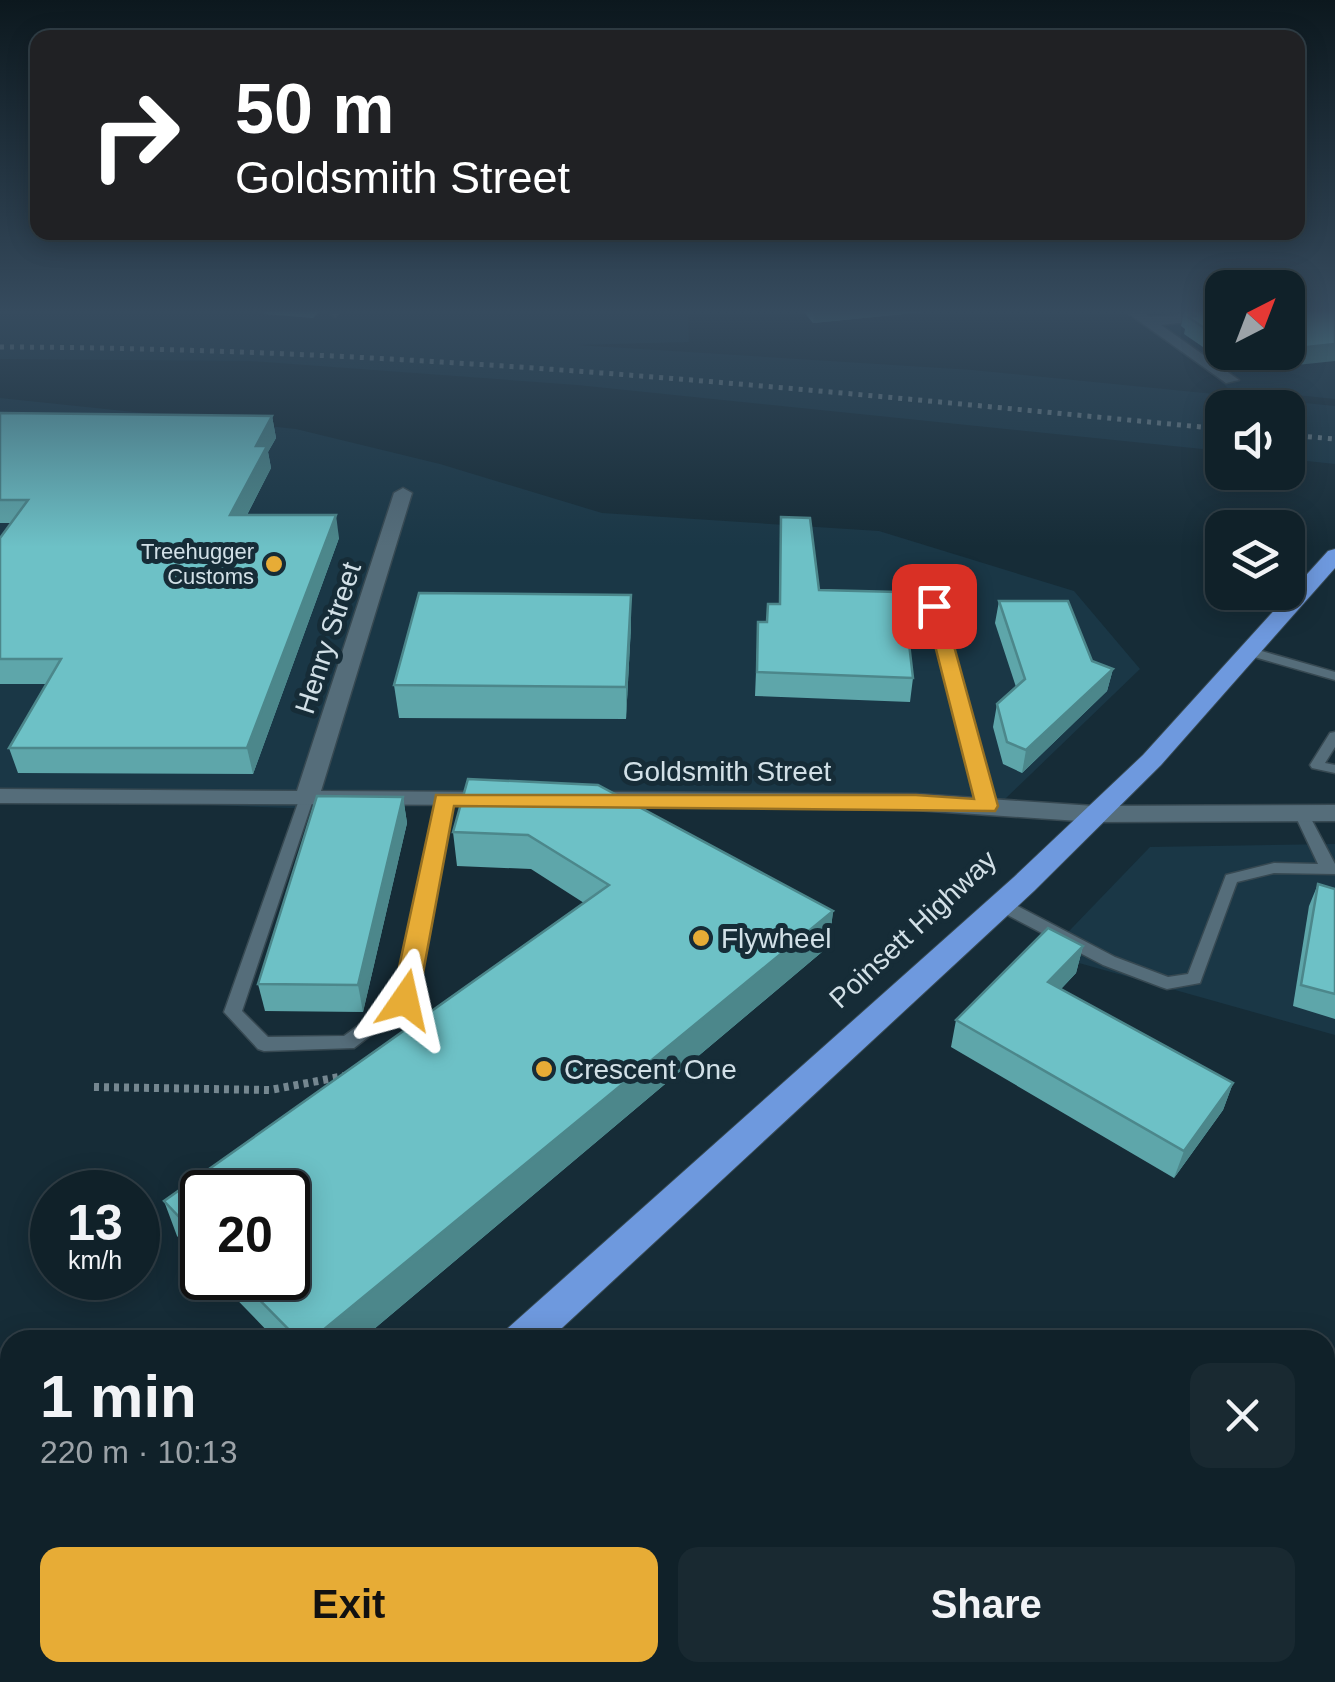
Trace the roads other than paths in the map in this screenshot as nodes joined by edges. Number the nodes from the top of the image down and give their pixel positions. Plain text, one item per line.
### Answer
1 (403, 493) dead end
2 (1335, 555) edge
3 (934, 606) dead end
4 (1252, 652) junction
5 (1335, 676) edge
6 (1335, 736) edge
7 (1335, 769) edge
8 (0, 796) edge
9 (306, 800) junction
10 (444, 800) junction
11 (523, 800) edge
12 (562, 800) edge
13 (987, 806) junction
14 (1335, 813) edge
15 (1094, 814) junction
16 (1301, 814) junction
17 (1331, 868) edge
18 (1002, 905) junction
19 (533, 1330) edge

1 - 9 street, Henry Street
2 - 4 highway, Poinsett Highway
3 - 13 lane
4 - 5 lane
4 - 15 highway, Poinsett Highway
6 - 7 lane
8 - 9 street
9 - 10 street
9 - 10 lane
10 - 11 street
12 - 13 street, Goldsmith Street
13 - 15 street, Goldsmith Street
14 - 16 street, Goldsmith Street
15 - 16 street, Goldsmith Street
15 - 18 highway, Poinsett Highway
16 - 17 lane
17 - 18 lane
18 - 19 highway, Poinsett Highway

